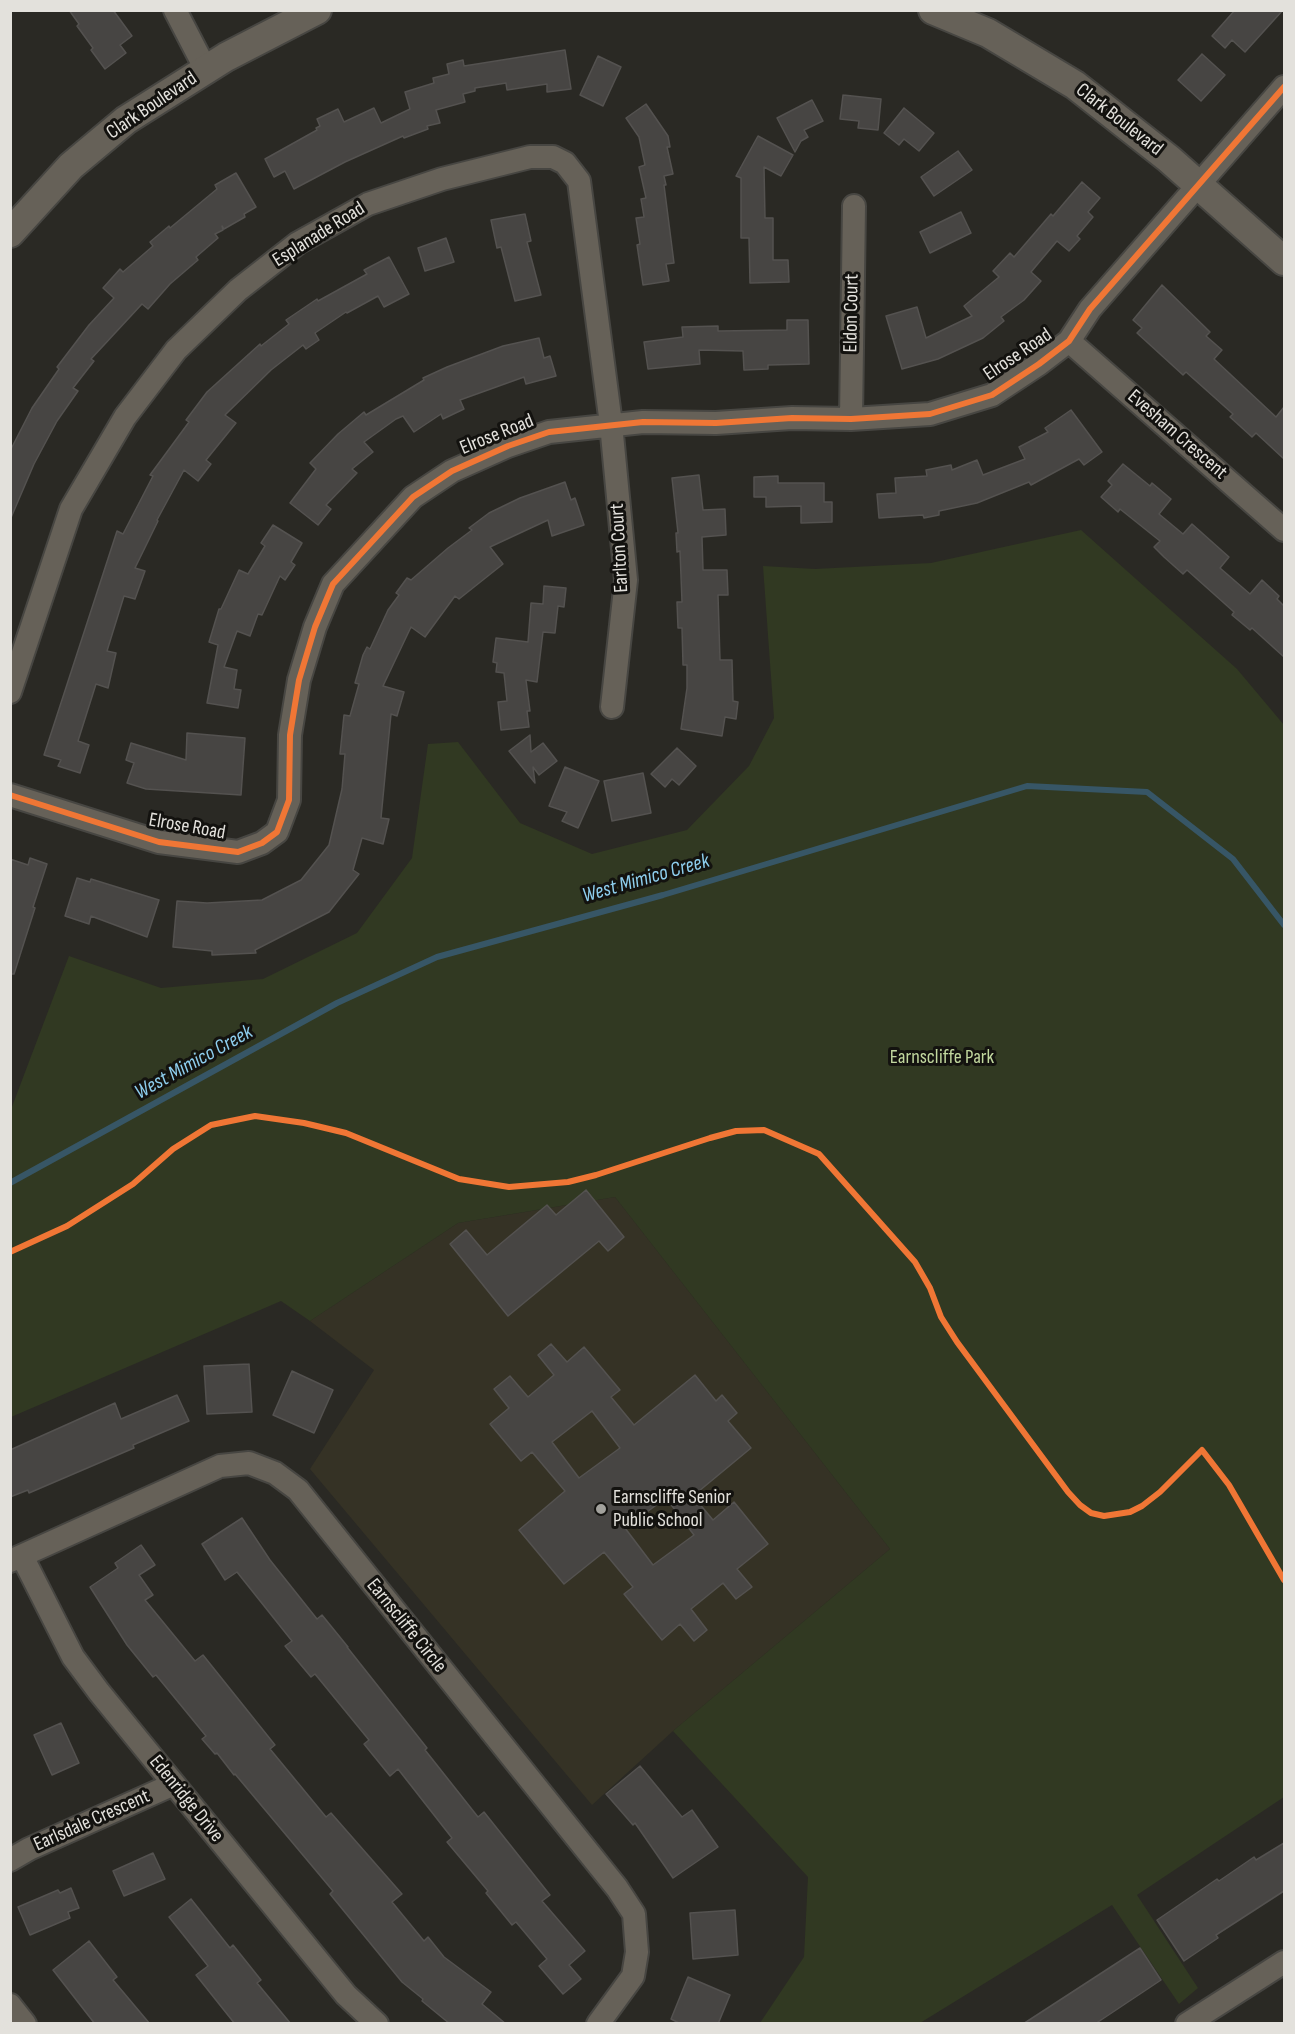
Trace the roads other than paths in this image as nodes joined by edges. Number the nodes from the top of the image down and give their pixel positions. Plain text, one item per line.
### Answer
1 (175, 10) edge
2 (317, 10) edge
3 (933, 10) edge
4 (206, 70) junction
5 (1284, 87) edge
6 (1199, 186) junction
7 (854, 206) dead end
8 (10, 233) edge
9 (1284, 261) edge
10 (1069, 341) junction
11 (851, 419) junction
12 (611, 424) junction
13 (1284, 530) edge
14 (10, 692) edge
15 (612, 707) dead end
16 (10, 795) edge
17 (16, 1559) edge
18 (174, 1784) junction
19 (10, 1860) edge
20 (1284, 1962) edge
21 (10, 2005) edge
22 (26, 2024) edge
23 (376, 2024) edge
24 (598, 2024) edge
25 (1187, 2024) edge

1 - 4 street
2 - 4 street, Clark Boulevard
3 - 6 street, Clark Boulevard
4 - 8 street, Clark Boulevard
5 - 6 street, Elrose Road
6 - 9 street, Clark Boulevard
6 - 10 street, Elrose Road
7 - 11 street, Eldon Court
10 - 11 street, Elrose Road
10 - 13 street, Evesham Crescent
11 - 12 street, Elrose Road
12 - 14 street, Esplanade Road
12 - 15 street, Earlton Court
12 - 16 street, Elrose Road
17 - 18 street, Edenridge Drive
17 - 24 street, Earnscliffe Circle
18 - 19 street, Earlsdale Crescent
18 - 23 street, Edenridge Drive
20 - 25 street
21 - 22 street

